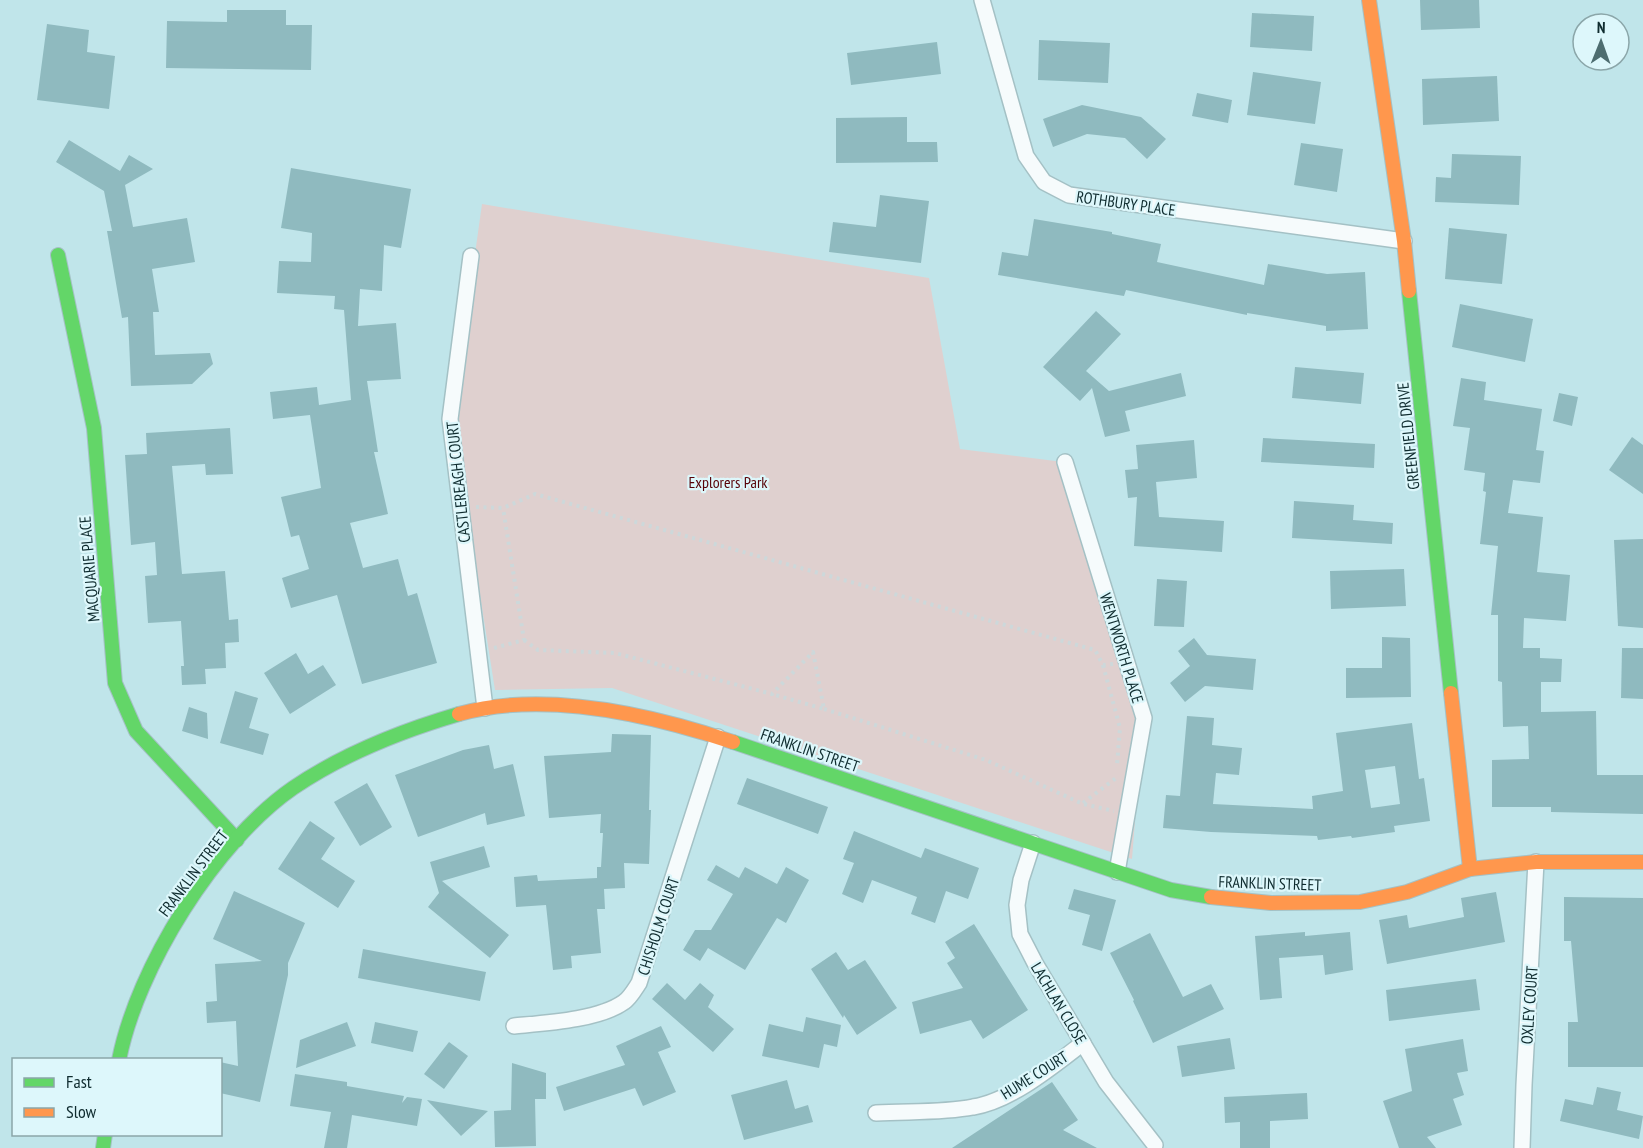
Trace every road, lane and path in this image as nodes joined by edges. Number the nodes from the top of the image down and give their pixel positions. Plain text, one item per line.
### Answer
1 (982, 0) edge
2 (1369, 0) edge
3 (1404, 241) junction
4 (58, 255) dead end
5 (471, 256) dead end
6 (1065, 462) dead end
7 (466, 507) dead end
8 (503, 508) junction
9 (524, 640) junction
10 (479, 652) junction
11 (1126, 662) junction
12 (1103, 665) junction
13 (772, 694) junction
14 (486, 708) junction
15 (824, 709) junction
16 (718, 737) junction
17 (1083, 804) junction
18 (1127, 814) junction
19 (237, 840) junction
20 (1033, 843) junction
21 (1536, 861) junction
22 (1643, 862) edge
23 (1470, 869) junction
24 (1117, 872) junction
25 (514, 1026) dead end
26 (1083, 1043) junction
27 (119, 1058) edge
28 (876, 1113) dead end
29 (1155, 1145) dead end
30 (1522, 1148) edge

1 - 3 street, ROTHBURY PLACE
2 - 3 street, GREENFIELD DRIVE
3 - 23 street, GREENFIELD DRIVE
4 - 19 street, MACQUARIE PLACE
5 - 10 street, CASTLEREAGH COURT
6 - 11 street, WENTWORTH PLACE
7 - 8 path
8 - 9 path
8 - 12 path
9 - 10 path
9 - 13 path
10 - 14 street, CASTLEREAGH COURT
11 - 12 path
11 - 18 street, WENTWORTH PLACE
12 - 17 path
13 - 15 path
13 - 15 path
14 - 16 street, FRANKLIN STREET
14 - 19 street, FRANKLIN STREET
15 - 17 path
16 - 20 street, FRANKLIN STREET
16 - 25 street, CHISHOLM COURT
17 - 18 path
18 - 24 street, WENTWORTH PLACE
19 - 27 street, FRANKLIN STREET
20 - 24 street, FRANKLIN STREET
20 - 26 street, LACHLAN CLOSE
21 - 22 street, FRANKLIN STREET
21 - 23 street, FRANKLIN STREET
21 - 30 street, OXLEY COURT
23 - 24 street, FRANKLIN STREET
26 - 28 street, HUME COURT
26 - 29 street, LACHLAN CLOSE

